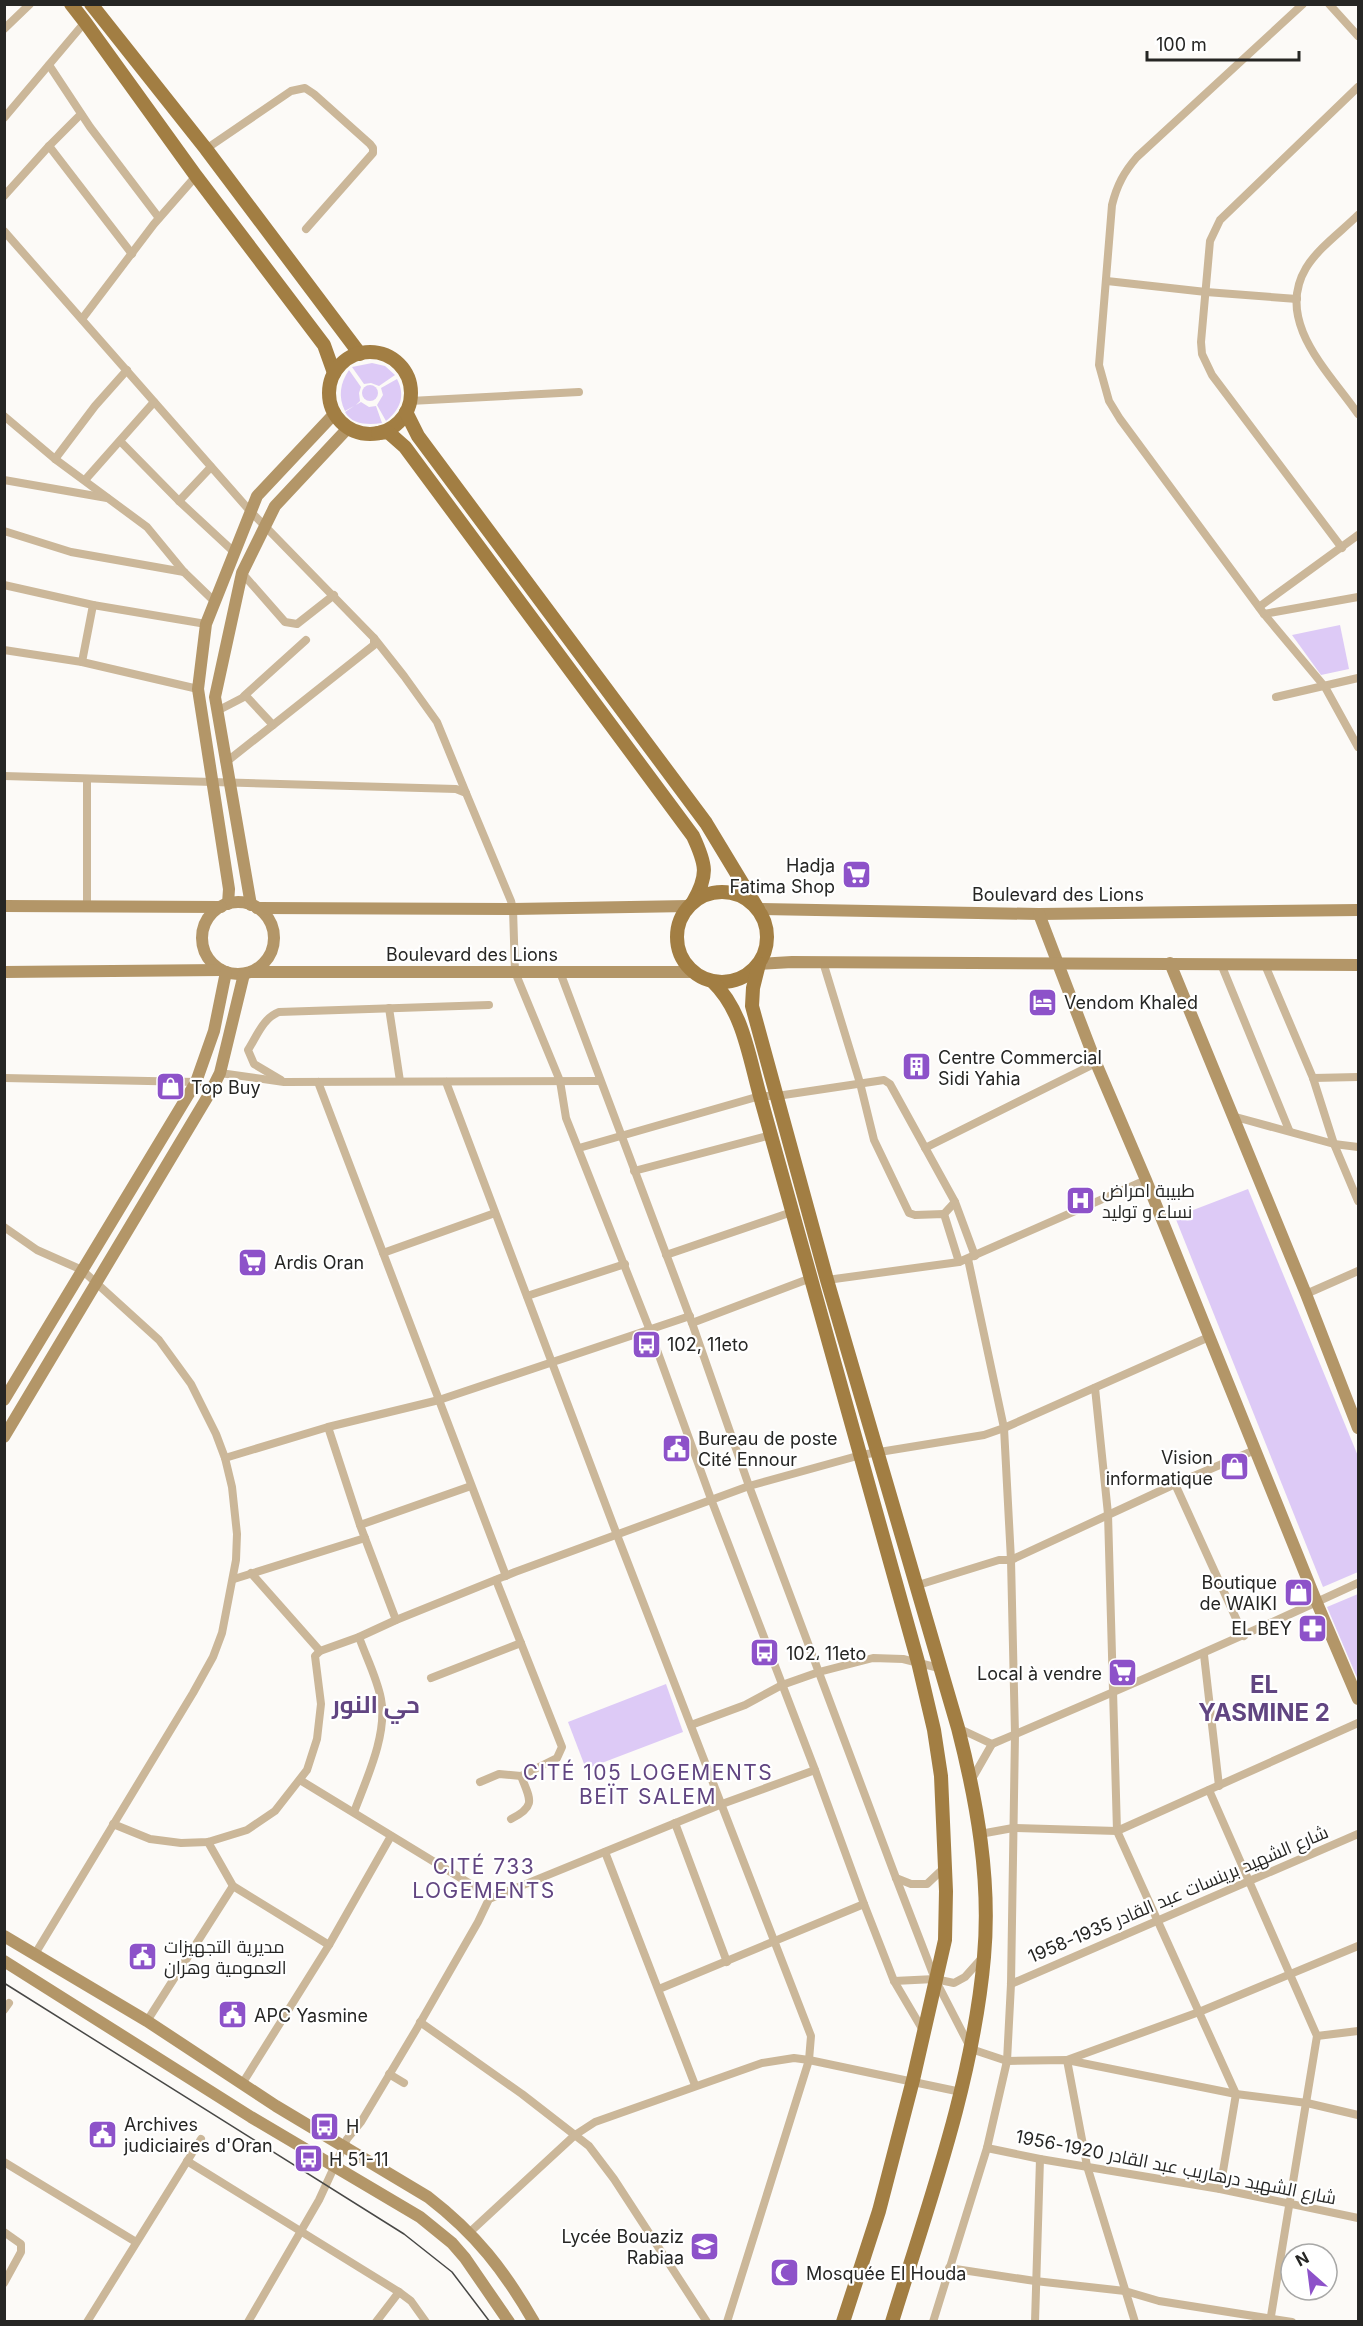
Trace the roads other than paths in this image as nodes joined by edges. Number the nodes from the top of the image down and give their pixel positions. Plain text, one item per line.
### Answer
1 (30, 4) edge
2 (71, 4) edge
3 (91, 4) edge
4 (1303, 4) edge
5 (1329, 4) edge
6 (85, 22) junction
7 (4, 29) edge
8 (1359, 36) edge
9 (49, 65) junction
10 (1359, 87) edge
11 (81, 114) junction
12 (4, 118) edge
13 (49, 146) junction
14 (206, 149) junction
15 (196, 176) junction
16 (4, 196) edge
17 (1359, 215) edge
18 (159, 218) junction
19 (306, 229) dead end
20 (4, 231) edge
21 (132, 254) junction
22 (1107, 281) junction
23 (1206, 292) junction
24 (1298, 299) junction
25 (82, 319) junction
26 (360, 354) junction
27 (127, 370) junction
28 (334, 373) junction
29 (579, 392) dead end
30 (154, 402) junction
31 (408, 406) junction
32 (334, 413) junction
33 (1359, 414) edge
34 (4, 416) edge
35 (348, 428) junction
36 (378, 433) junction
37 (120, 441) junction
38 (55, 459) junction
39 (211, 467) junction
40 (6, 479) edge
41 (85, 480) junction
42 (111, 499) junction
43 (179, 501) junction
44 (250, 511) junction
45 (266, 526) junction
46 (4, 531) edge
47 (1359, 535) edge
48 (1342, 548) junction
49 (234, 552) junction
50 (183, 572) junction
51 (242, 573) junction
52 (4, 585) edge
53 (334, 595) junction
54 (1359, 597) edge
55 (214, 601) junction
56 (93, 605) junction
57 (1262, 611) junction
58 (206, 624) junction
59 (374, 638) junction
60 (306, 640) dead end
61 (4, 650) edge
62 (82, 662) junction
63 (1359, 678) edge
64 (1325, 687) junction
65 (198, 689) junction
66 (244, 696) junction
67 (1275, 697) dead end
68 (217, 711) junction
69 (273, 725) junction
70 (1359, 747) edge
71 (225, 763) junction
72 (4, 776) edge
73 (87, 779) junction
74 (211, 783) junction
75 (229, 784) junction
76 (466, 793) junction
77 (691, 904) junction
78 (224, 905) junction
79 (4, 906) edge
80 (254, 906) junction
81 (87, 907) junction
82 (513, 909) junction
83 (758, 909) junction
84 (1359, 910) edge
85 (1039, 914) junction
86 (823, 962) junction
87 (1058, 963) junction
88 (1170, 963) junction
89 (759, 964) junction
90 (1221, 964) junction
91 (1265, 964) junction
92 (1359, 965) edge
93 (224, 971) junction
94 (4, 972) edge
95 (515, 972) junction
96 (560, 972) junction
97 (692, 972) junction
98 (248, 973) junction
99 (713, 982) junction
100 (489, 1005) dead end
101 (389, 1008) junction
102 (1096, 1063) junction
103 (220, 1073) junction
104 (1359, 1077) edge
105 (4, 1078) edge
106 (1312, 1078) junction
107 (400, 1081) junction
108 (560, 1081) junction
109 (600, 1081) junction
110 (196, 1082) junction
111 (284, 1082) junction
112 (318, 1082) junction
113 (446, 1082) junction
114 (860, 1083) junction
115 (760, 1096) junction
116 (777, 1096) junction
117 (1232, 1116) junction
118 (1289, 1130) junction
119 (771, 1135) junction
120 (621, 1137) junction
121 (1334, 1144) junction
122 (1359, 1147) edge
123 (579, 1148) junction
124 (926, 1148) junction
125 (634, 1171) junction
126 (1146, 1180) junction
127 (1359, 1201) edge
128 (955, 1202) junction
129 (792, 1212) junction
130 (495, 1213) junction
131 (944, 1214) junction
132 (4, 1227) edge
133 (383, 1253) junction
134 (666, 1255) junction
135 (967, 1259) junction
136 (625, 1264) junction
137 (82, 1270) junction
138 (1359, 1271) edge
139 (811, 1278) junction
140 (827, 1280) junction
141 (96, 1284) junction
142 (1306, 1294) junction
143 (527, 1296) junction
144 (691, 1319) junction
145 (649, 1328) junction
146 (1209, 1337) junction
147 (552, 1363) junction
148 (1095, 1388) junction
149 (4, 1400) edge
150 (439, 1400) junction
151 (1355, 1406) edge
152 (328, 1427) junction
153 (1004, 1428) junction
154 (1359, 1428) edge
155 (4, 1437) edge
156 (1255, 1450) junction
157 (876, 1453) junction
158 (861, 1455) junction
159 (225, 1458) junction
160 (1175, 1484) junction
161 (471, 1486) junction
162 (749, 1486) junction
163 (711, 1499) junction
164 (1108, 1514) junction
165 (360, 1525) junction
166 (617, 1535) junction
167 (365, 1538) junction
168 (1011, 1560) junction
169 (250, 1574) junction
170 (506, 1576) junction
171 (234, 1579) junction
172 (496, 1580) junction
173 (1359, 1584) edge
174 (915, 1586) junction
175 (1317, 1602) junction
176 (396, 1620) junction
177 (1244, 1636) junction
178 (359, 1637) junction
179 (521, 1643) junction
180 (320, 1651) junction
181 (1204, 1655) junction
182 (918, 1662) junction
183 (939, 1668) junction
184 (819, 1672) junction
185 (431, 1678) dead end
186 (782, 1685) junction
187 (1113, 1691) junction
188 (1359, 1699) edge
189 (1359, 1723) edge
190 (691, 1725) junction
191 (958, 1728) junction
192 (1015, 1734) junction
193 (992, 1744) junction
194 (815, 1770) junction
195 (521, 1776) junction
196 (972, 1779) junction
197 (300, 1780) junction
198 (480, 1782) dead end
199 (1219, 1786) junction
200 (1209, 1790) junction
201 (722, 1804) junction
202 (354, 1812) junction
203 (511, 1819) dead end
204 (675, 1823) junction
205 (113, 1824) junction
206 (1013, 1828) junction
207 (1117, 1831) junction
208 (980, 1834) junction
209 (1359, 1834) edge
210 (391, 1836) junction
211 (208, 1842) junction
212 (605, 1852) junction
213 (945, 1868) junction
214 (896, 1878) junction
215 (1249, 1882) junction
216 (233, 1886) junction
217 (489, 1899) junction
218 (864, 1904) junction
219 (1158, 1922) junction
220 (4, 1936) edge
221 (775, 1942) junction
222 (329, 1946) junction
223 (1359, 1946) edge
224 (34, 1954) junction
225 (984, 1955) junction
226 (4, 1961) edge
227 (727, 1962) junction
228 (1290, 1975) junction
229 (936, 1979) junction
230 (894, 1982) junction
231 (1011, 1984) junction
232 (659, 1989) junction
233 (1199, 2012) junction
234 (147, 2021) junction
235 (420, 2022) junction
236 (1359, 2031) edge
237 (924, 2033) junction
238 (1317, 2036) junction
239 (971, 2049) junction
240 (809, 2060) junction
241 (1067, 2060) junction
242 (1007, 2061) junction
243 (390, 2074) junction
244 (913, 2080) junction
245 (404, 2083) dead end
246 (242, 2084) junction
247 (695, 2085) junction
248 (961, 2092) junction
249 (1236, 2094) junction
250 (1307, 2103) junction
251 (1359, 2115) edge
252 (575, 2135) junction
253 (201, 2139) dead end
254 (344, 2145) junction
255 (987, 2148) junction
256 (1040, 2159) junction
257 (187, 2161) junction
258 (4, 2162) edge
259 (1087, 2166) junction
260 (333, 2167) junction
261 (1220, 2189) junction
262 (1290, 2205) junction
263 (1359, 2218) edge
264 (301, 2230) junction
265 (4, 2232) edge
266 (470, 2232) junction
267 (136, 2242) junction
268 (949, 2268) junction
269 (1035, 2282) junction
270 (4, 2283) edge
271 (1125, 2291) junction
272 (399, 2292) junction
273 (1271, 2320) edge
274 (87, 2322) edge
275 (248, 2322) edge
276 (376, 2322) edge
277 (426, 2322) edge
278 (509, 2322) edge
279 (534, 2322) edge
280 (707, 2322) edge
281 (727, 2322) edge
282 (843, 2322) edge
283 (892, 2322) edge
284 (933, 2322) edge
285 (1035, 2322) edge
286 (1135, 2322) edge
287 (1292, 2322) edge

1 - 7 street
2 - 6 main road
3 - 14 main road
4 - 22 street
5 - 8 street
6 - 9 street
6 - 15 main road
9 - 11 street
9 - 12 street
10 - 23 street
11 - 13 street
11 - 18 street
13 - 16 street
13 - 21 street
14 - 19 street
14 - 26 main road
15 - 18 street
15 - 28 main road
17 - 24 street
18 - 21 street
20 - 25 street
21 - 25 street
22 - 23 street
22 - 57 street
23 - 24 street
23 - 48 street
24 - 33 street
25 - 27 street
26 - 28 main road
26 - 31 main road
27 - 30 street
27 - 38 street
28 - 32 main road
29 - 31 street
30 - 37 street
30 - 39 street
31 - 36 main road
31 - 83 main road
32 - 35 main road
32 - 44 main road
34 - 38 street
35 - 36 main road
35 - 45 main road
36 - 77 main road
37 - 41 street
37 - 43 street
38 - 41 street
39 - 43 street
39 - 44 street
40 - 42 street
41 - 42 street
42 - 50 street
43 - 49 street
44 - 45 street
44 - 49 main road
45 - 51 main road
45 - 53 street
46 - 50 street
47 - 48 street
48 - 57 street
49 - 55 main road
50 - 55 street
51 - 53 street
51 - 68 main road
52 - 56 street
53 - 59 street
54 - 57 street
55 - 58 main road
56 - 58 street
56 - 62 street
57 - 64 street
58 - 65 main road
59 - 69 street
59 - 76 street
60 - 66 street
61 - 62 street
62 - 65 street
63 - 64 street
64 - 67 street
64 - 70 street
65 - 74 main road
66 - 68 street
66 - 69 street
68 - 71 main road
69 - 71 street
71 - 75 main road
72 - 73 street
73 - 74 street
73 - 81 street
74 - 75 street
74 - 78 main road
75 - 76 street
75 - 80 main road
76 - 82 street
77 - 82 main road
77 - 83 main road
77 - 97 main road
78 - 80 main road
78 - 81 main road
78 - 93 main road
79 - 81 main road
80 - 82 main road
80 - 98 main road
82 - 95 street
83 - 85 main road, Boulevard des Lions
83 - 89 main road
84 - 85 main road, Boulevard des Lions
85 - 87 main road
86 - 87 main road
86 - 89 main road
86 - 114 street
87 - 88 main road
87 - 102 main road
88 - 90 main road
88 - 117 main road
89 - 99 main road
89 - 116 main road
90 - 91 main road
90 - 118 street
91 - 92 main road
91 - 106 street
93 - 94 main road
93 - 98 main road
93 - 110 main road
95 - 96 main road, Boulevard des Lions
95 - 98 main road, Boulevard des Lions
95 - 108 street
96 - 97 main road, Boulevard des Lions
96 - 109 street
97 - 99 main road
98 - 103 main road
99 - 115 main road
100 - 101 street
101 - 107 street
101 - 111 street
102 - 124 street
102 - 126 main road
103 - 111 street
103 - 141 main road
104 - 106 street
105 - 110 street
106 - 121 street
107 - 112 street
107 - 113 street
108 - 109 street
108 - 113 street
108 - 123 street
109 - 120 street
110 - 137 main road
111 - 112 street
112 - 133 street
113 - 130 street
114 - 116 street
114 - 124 street
114 - 131 street
115 - 116 street
115 - 119 main road
115 - 120 street
116 - 140 main road
117 - 118 street
117 - 142 main road
118 - 121 street
119 - 125 street
119 - 129 main road
120 - 123 street
120 - 125 street
121 - 122 street
121 - 127 street
123 - 136 street
124 - 128 street
125 - 134 street
126 - 135 street
126 - 146 main road
128 - 131 street
128 - 135 street
129 - 134 street
129 - 139 main road
130 - 133 street
130 - 143 street
131 - 135 street
132 - 137 street
133 - 150 street
134 - 144 street
135 - 140 street
135 - 153 street
136 - 143 street
136 - 145 street
137 - 141 street
137 - 149 main road
138 - 142 street
139 - 144 street
139 - 158 main road
140 - 157 main road
141 - 155 main road
141 - 159 street
142 - 151 main road
143 - 147 street
144 - 145 street
144 - 162 street
145 - 147 street
145 - 163 street
146 - 148 street
146 - 156 main road
147 - 150 street
147 - 166 street
148 - 153 street
148 - 164 street
150 - 152 street
150 - 161 street
151 - 154 main road
152 - 159 street
152 - 165 street
153 - 157 street
153 - 168 street
156 - 160 street
156 - 175 main road
157 - 158 street
157 - 174 main road
158 - 162 street
158 - 182 main road
159 - 171 street
160 - 164 street
160 - 177 street
161 - 165 street
161 - 170 street
162 - 163 street
162 - 184 street
163 - 166 street
163 - 186 street
164 - 168 street
164 - 187 street
165 - 167 street
166 - 170 street
166 - 190 street
167 - 169 street
167 - 176 street
168 - 174 street
168 - 192 street
169 - 171 street
169 - 180 street
170 - 172 street
171 - 205 street
172 - 176 street
172 - 179 street
173 - 175 street
174 - 183 main road
175 - 177 street
175 - 188 main road
176 - 178 street
177 - 181 street
178 - 180 street
178 - 202 street
179 - 185 street
179 - 195 street
180 - 197 street
181 - 187 street
181 - 199 street
182 - 183 street
182 - 184 street
182 - 213 main road
183 - 191 main road
184 - 186 street
184 - 214 street
186 - 190 street
186 - 194 street
187 - 192 street
187 - 207 street
189 - 199 street
190 - 201 street
191 - 193 street
191 - 196 main road
192 - 193 street
192 - 206 street
193 - 196 street
194 - 201 street
194 - 218 street
195 - 198 street
195 - 203 street
196 - 208 main road
197 - 202 street
197 - 211 street
199 - 200 street
200 - 207 street
200 - 215 street
201 - 204 street
201 - 221 street
202 - 210 street
204 - 212 street
204 - 227 street
205 - 211 street
205 - 224 street
206 - 207 street
206 - 208 street
206 - 231 street
207 - 219 street
208 - 225 main road
209 - 215 street, شارع الشهيد برينسات عبد القادر 1935-1958
210 - 217 street
210 - 222 street
211 - 216 street
212 - 217 street
212 - 232 street
213 - 214 street
213 - 229 main road
214 - 229 street
215 - 219 street, شارع الشهيد برينسات عبد القادر 1935-1958
215 - 228 street
216 - 222 street
216 - 234 street
217 - 235 street
218 - 221 street
218 - 230 street
219 - 231 street, شارع الشهيد برينسات عبد القادر 1935-1958
219 - 233 street
220 - 224 main road
221 - 227 street
221 - 240 street
222 - 246 street
223 - 228 street
224 - 234 main road
225 - 229 street
225 - 239 main road
226 - 260 main road
227 - 232 street
228 - 233 street
228 - 238 street
229 - 230 street
229 - 237 main road
229 - 239 street
230 - 237 street
231 - 242 street
232 - 247 street
233 - 241 street
233 - 249 street
234 - 246 main road
235 - 243 street
235 - 252 street
236 - 238 street
237 - 244 main road
238 - 250 street
239 - 242 street
239 - 248 main road
240 - 244 street
240 - 247 street
240 - 281 street
241 - 242 street
241 - 249 street
241 - 259 street
242 - 255 street
243 - 245 street
243 - 254 street
244 - 248 street
244 - 282 main road
246 - 254 main road
247 - 252 street
248 - 283 main road
249 - 250 street
249 - 261 street
250 - 251 street
250 - 262 street
252 - 266 street
252 - 280 street
253 - 257 street
254 - 260 street
254 - 266 main road
255 - 256 street, شارع الشهيد درهاريب عبد القادر 1920-1956
255 - 268 street
256 - 259 street, شارع الشهيد درهاريب عبد القادر 1920-1956
256 - 269 street
257 - 264 street
257 - 267 street
258 - 267 street
259 - 261 street, شارع الشهيد درهاريب عبد القادر 1920-1956
259 - 271 street
260 - 264 street
260 - 278 main road
261 - 262 street, شارع الشهيد درهاريب عبد القادر 1920-1956
262 - 263 street, شارع الشهيد درهاريب عبد القادر 1920-1956
262 - 273 street
264 - 272 street
264 - 275 street
265 - 270 street
266 - 279 main road
267 - 274 street
268 - 269 street
268 - 284 street
269 - 271 street
269 - 285 street
271 - 273 street
271 - 286 street
272 - 276 street
272 - 277 street
273 - 287 street

